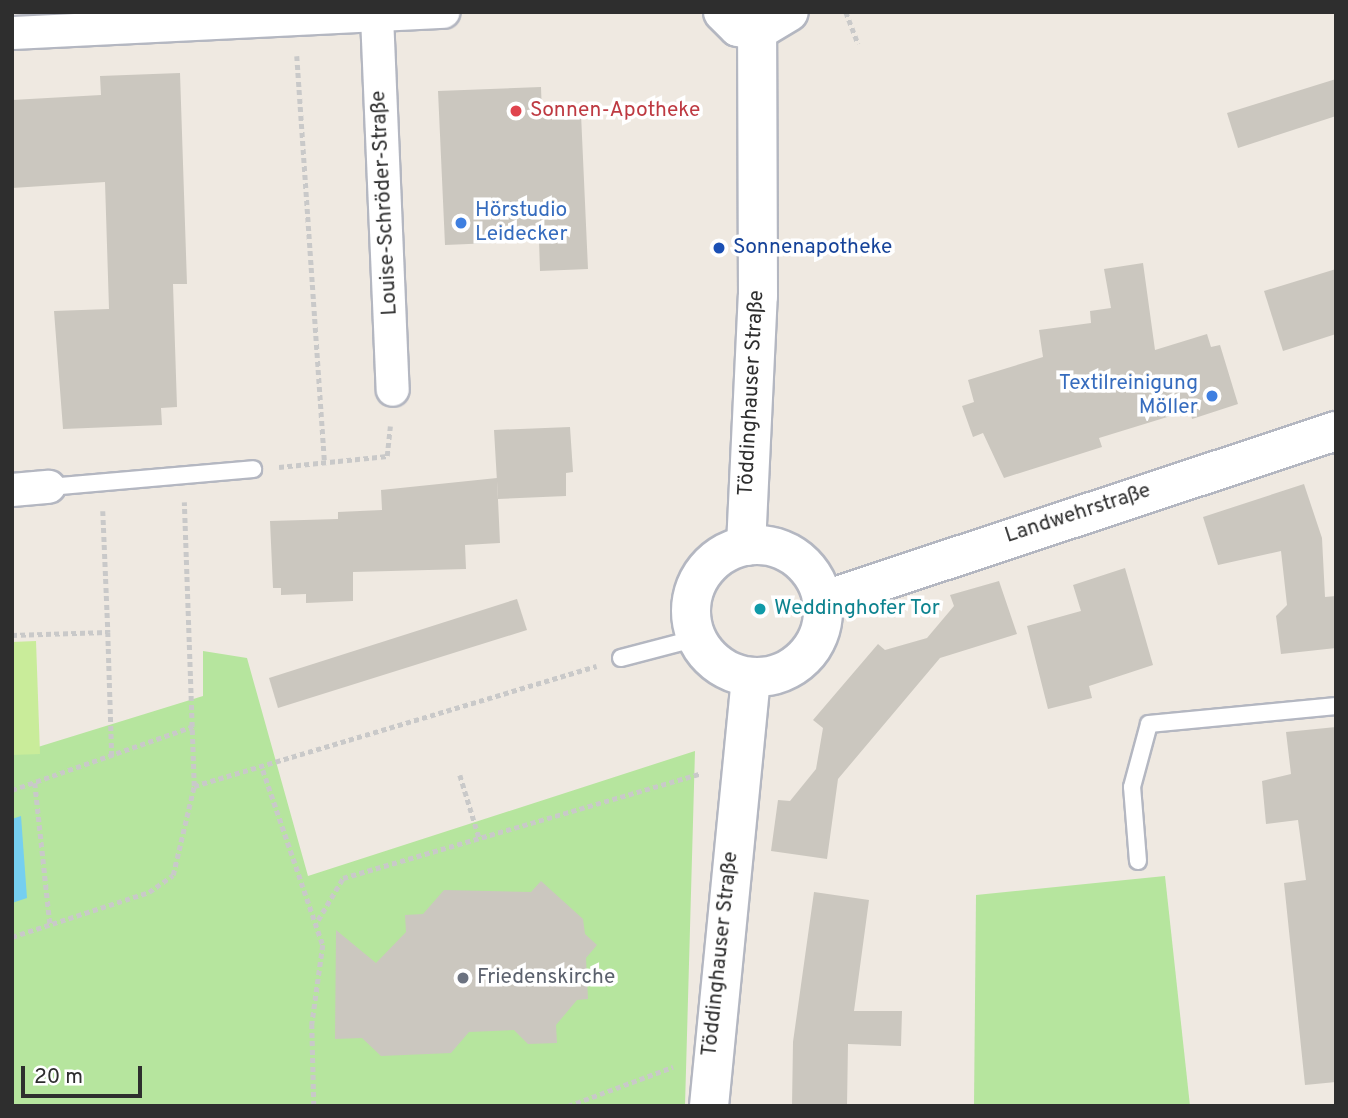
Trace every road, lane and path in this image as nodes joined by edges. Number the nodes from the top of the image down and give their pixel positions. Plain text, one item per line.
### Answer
1 (443, 12) edge
2 (723, 12) edge
3 (846, 12) edge
4 (377, 16) junction
5 (295, 20) junction
6 (773, 22) edge
7 (12, 33) edge
8 (858, 44) dead end
9 (393, 390) joint
10 (1336, 431) edge
11 (325, 462) junction
12 (253, 469) joint
13 (183, 474) junction
14 (102, 482) junction
15 (49, 487) joint
16 (12, 490) edge
17 (746, 545) junction
18 (822, 601) junction
19 (108, 632) junction
20 (12, 635) edge
21 (697, 638) junction
22 (621, 658) joint
23 (751, 677) junction
24 (1336, 706) edge
25 (194, 726) junction
26 (112, 756) junction
27 (263, 770) junction
28 (740, 771) junction
29 (460, 775) dead end
30 (35, 783) junction
31 (194, 786) junction
32 (12, 790) edge
33 (479, 837) junction
34 (1138, 861) dead end
35 (318, 920) junction
36 (50, 924) junction
37 (12, 937) edge
38 (710, 1053) junction
39 (314, 1106) edge
40 (569, 1106) edge
41 (709, 1106) edge

1 - 4 street
2 - 6 main road, Töddinghauser Straße
3 - 8 path
4 - 5 street
4 - 9 street, Louise-Schröder-Straße
5 - 7 street
5 - 11 path
6 - 17 main road, Töddinghauser Straße
9 - 11 path
10 - 18 main road, Landwehrstraße
11 - 12 path
12 - 13 lane
13 - 14 lane
13 - 25 path
14 - 15 lane
14 - 19 path
15 - 16 street
17 - 18 main road
17 - 21 main road
18 - 23 main road
19 - 20 path
19 - 26 path
21 - 22 lane
21 - 23 main road
22 - 27 path
23 - 28 main road, Töddinghauser Straße
24 - 34 lane
25 - 26 path
25 - 31 path
26 - 30 path
27 - 31 path
27 - 35 path
28 - 33 path
28 - 38 main road, Töddinghauser Straße
29 - 33 path
30 - 32 path
30 - 36 path
31 - 36 path
33 - 35 path
35 - 39 path
36 - 37 path
38 - 40 path
38 - 41 main road, Töddinghauser Straße

